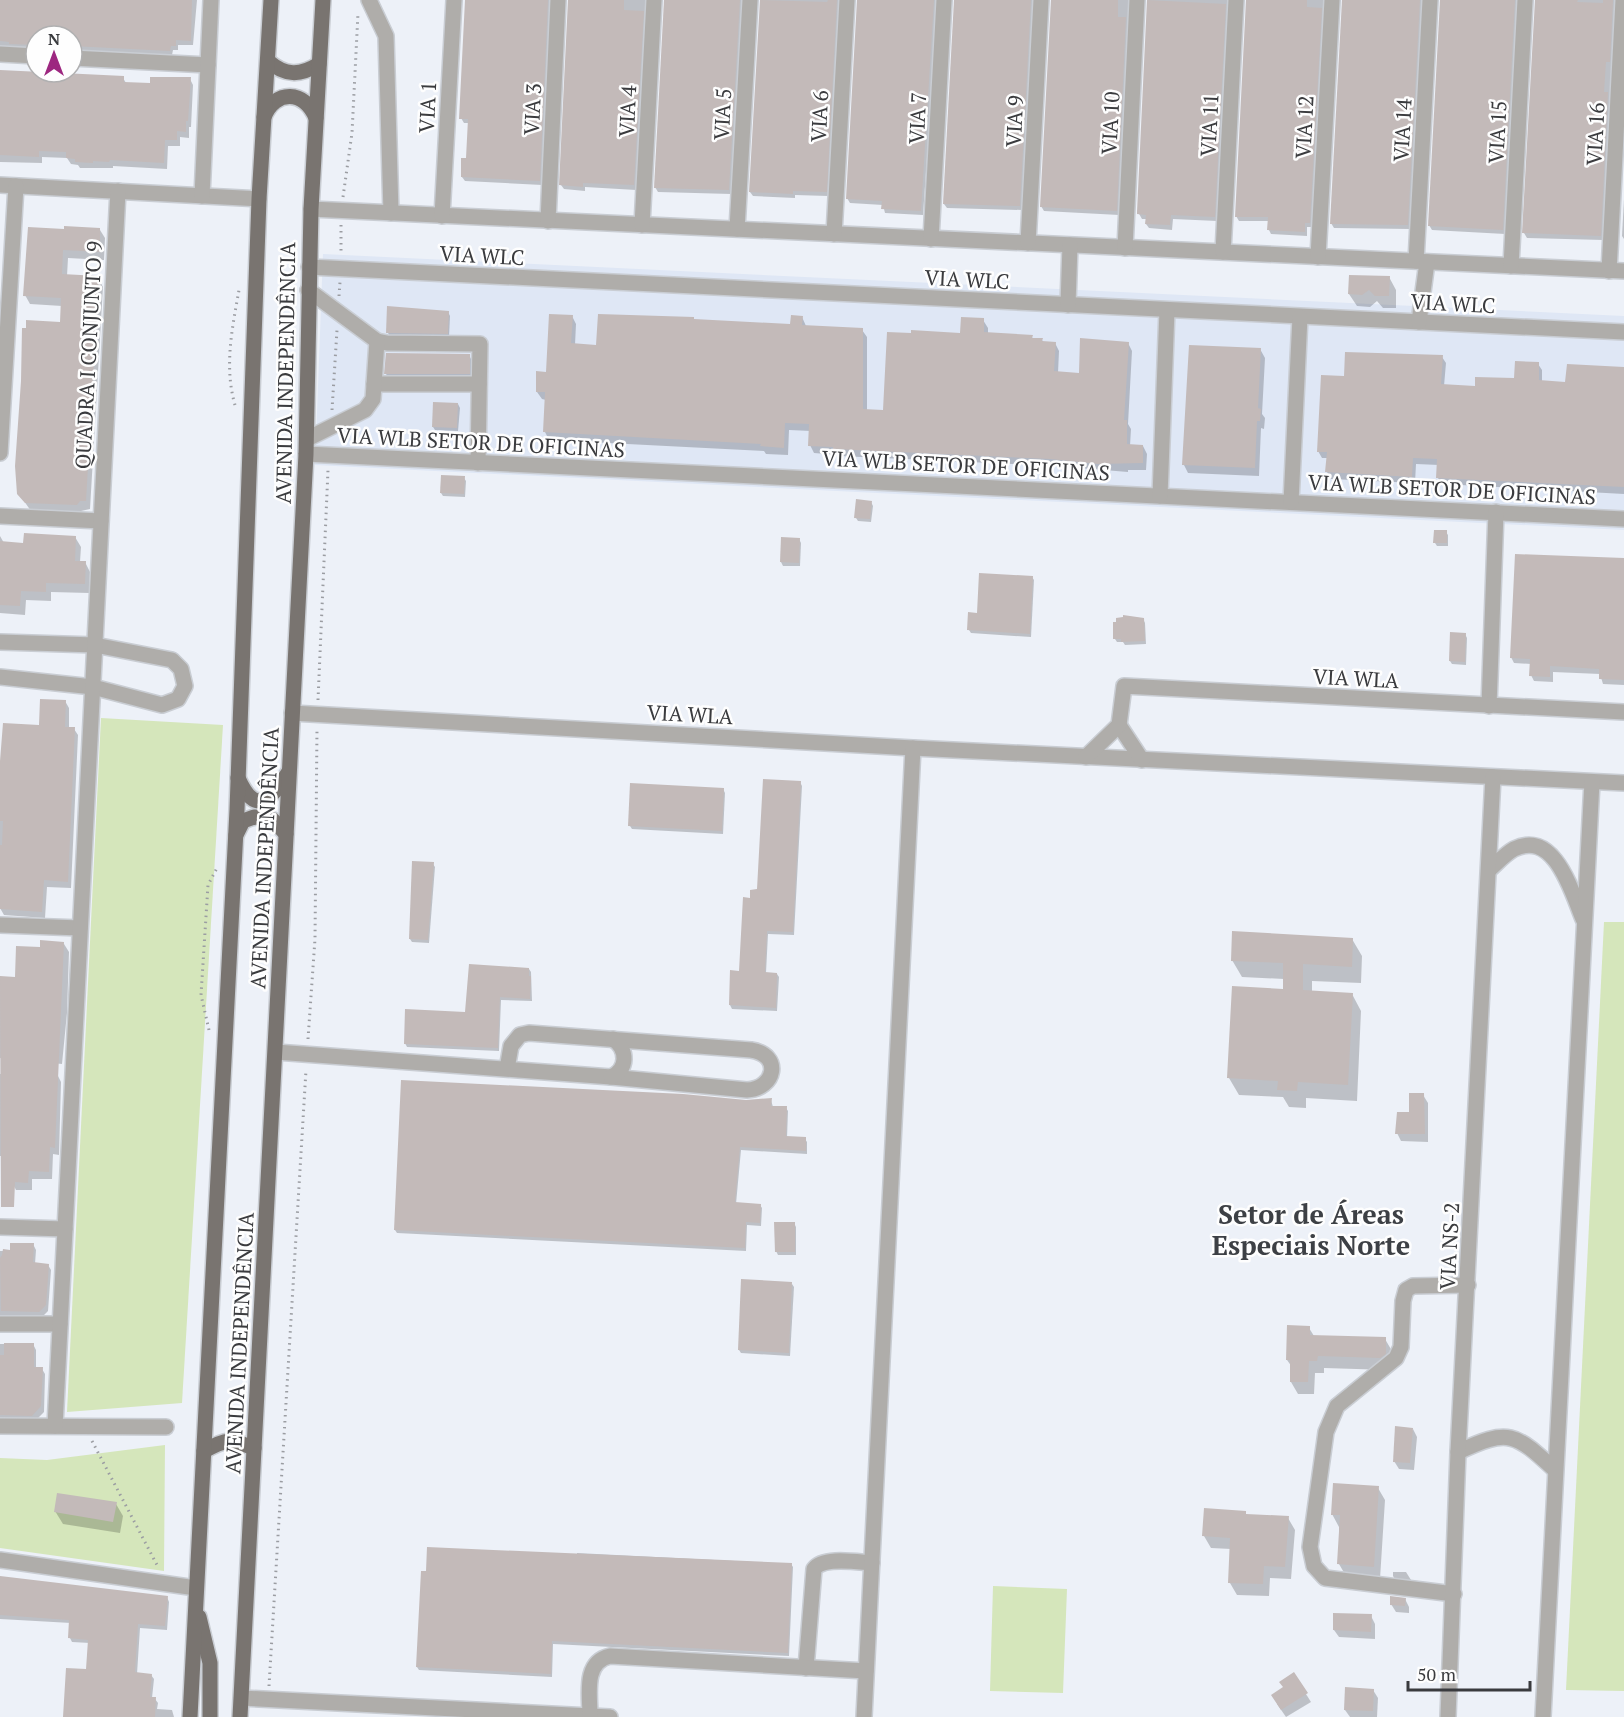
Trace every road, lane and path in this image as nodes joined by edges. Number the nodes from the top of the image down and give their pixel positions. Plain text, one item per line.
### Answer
1 (211, 0) edge
2 (271, 0) edge
3 (323, 0) edge
4 (369, 0) edge
5 (454, 0) edge
6 (558, 0) edge
7 (654, 0) edge
8 (750, 0) edge
9 (847, 0) edge
10 (944, 0) edge
11 (1041, 0) edge
12 (1137, 0) edge
13 (1236, 0) edge
14 (1332, 0) edge
15 (1430, 0) edge
16 (1525, 0) edge
17 (1623, 0) edge
18 (358, 11) dead end
19 (0, 54) edge
20 (24, 55) edge
21 (84, 59) edge
22 (268, 61) junction
23 (319, 64) junction
24 (208, 65) junction
25 (264, 117) junction
26 (316, 118) junction
27 (0, 185) edge
28 (16, 186) junction
29 (118, 191) junction
30 (202, 196) junction
31 (259, 199) junction
32 (310, 209) junction
33 (341, 211) junction
34 (391, 213) junction
35 (442, 216) junction
36 (548, 221) junction
37 (642, 225) junction
38 (737, 229) junction
39 (834, 234) junction
40 (931, 239) junction
41 (1028, 243) junction
42 (1070, 245) junction
43 (1125, 248) junction
44 (1223, 252) junction
45 (1318, 257) junction
46 (1421, 262) junction
47 (1511, 266) junction
48 (309, 267) junction
49 (341, 269) junction
50 (1617, 271) edge
51 (240, 281) dead end
52 (308, 290) junction
53 (1068, 305) junction
54 (1167, 310) junction
55 (338, 313) junction
56 (1300, 316) junction
57 (1419, 322) junction
58 (1624, 332) edge
59 (377, 341) junction
60 (374, 384) junction
61 (479, 384) junction
62 (236, 406) dead end
63 (331, 426) junction
64 (306, 447) junction
65 (0, 453) edge
66 (329, 455) junction
67 (478, 462) junction
68 (1160, 496) junction
69 (1291, 502) junction
70 (1496, 512) junction
71 (0, 516) edge
72 (1624, 519) edge
73 (101, 520) junction
74 (0, 642) edge
75 (95, 645) junction
76 (0, 677) edge
77 (93, 687) junction
78 (1489, 706) junction
79 (1624, 712) edge
80 (292, 713) junction
81 (318, 715) junction
82 (1119, 724) junction
83 (913, 748) junction
84 (1086, 757) junction
85 (1142, 760) junction
86 (289, 772) junction
87 (1494, 777) junction
88 (238, 778) junction
89 (1592, 782) junction
90 (1624, 783) edge
91 (286, 834) junction
92 (236, 835) junction
93 (221, 861) dead end
94 (1489, 870) junction
95 (1584, 922) junction
96 (0, 925) edge
97 (80, 928) junction
98 (210, 1037) dead end
99 (613, 1039) junction
100 (276, 1052) junction
101 (307, 1054) junction
102 (507, 1069) junction
103 (611, 1077) junction
104 (0, 1227) edge
105 (65, 1229) junction
106 (1468, 1285) junction
107 (0, 1324) edge
108 (60, 1324) junction
109 (0, 1426) edge
110 (55, 1426) junction
111 (84, 1426) junction
112 (166, 1427) dead end
113 (254, 1448) junction
114 (204, 1451) junction
115 (1458, 1452) junction
116 (1555, 1470) junction
117 (0, 1560) edge
118 (872, 1563) junction
119 (165, 1566) dead end
120 (1454, 1594) junction
121 (196, 1595) junction
122 (806, 1668) junction
123 (866, 1671) junction
124 (242, 1698) junction
125 (268, 1700) junction
126 (590, 1716) edge
127 (190, 1717) edge
128 (210, 1717) edge
129 (240, 1717) edge
130 (610, 1717) edge
131 (864, 1717) edge
132 (1448, 1717) edge
133 (1543, 1717) edge

1 - 24 street
2 - 22 main road, AVENIDA INDEPENDÊNCIA
3 - 23 main road, AVENIDA INDEPENDÊNCIA
4 - 34 street
5 - 35 street, VIA 1
6 - 36 street, VIA 3
7 - 37 street, VIA 4
8 - 38 street, VIA 5
9 - 39 street, VIA 6
10 - 40 street, VIA 7
11 - 41 street, VIA 9
12 - 43 street, VIA 10
13 - 44 street, VIA 11
14 - 45 street, VIA 12
15 - 46 street, VIA 14
16 - 47 street, VIA 15
17 - 50 street, VIA 16
18 - 33 path
19 - 20 street
21 - 24 street
22 - 23 main road
22 - 25 main road, AVENIDA INDEPENDÊNCIA
23 - 26 main road, AVENIDA INDEPENDÊNCIA
24 - 30 street
25 - 26 main road
25 - 31 main road, AVENIDA INDEPENDÊNCIA
26 - 32 main road, AVENIDA INDEPENDÊNCIA
27 - 28 street
28 - 29 street
28 - 65 street
29 - 30 street
29 - 73 street, QUADRA I CONJUNTO 9
30 - 31 street
31 - 88 main road, AVENIDA INDEPENDÊNCIA
32 - 33 street, VIA WLC
32 - 48 main road, AVENIDA INDEPENDÊNCIA
33 - 34 street, VIA WLC
33 - 49 path
34 - 35 street, VIA WLC
35 - 36 street, VIA WLC
36 - 37 street, VIA WLC
37 - 38 street, VIA WLC
38 - 39 street, VIA WLC
39 - 40 street, VIA WLC
40 - 41 street, VIA WLC
41 - 42 street, VIA WLC
42 - 43 street, VIA WLC
42 - 53 street
43 - 44 street, VIA WLC
44 - 45 street, VIA WLC
45 - 46 street, VIA WLC
46 - 47 street, VIA WLC
46 - 57 street, VIA 14
47 - 50 street, VIA WLC
48 - 49 street, VIA WLC
48 - 52 main road, AVENIDA INDEPENDÊNCIA
49 - 53 street, VIA WLC
49 - 55 path
51 - 62 path
52 - 55 street
52 - 64 main road, AVENIDA INDEPENDÊNCIA
53 - 54 street, VIA WLC
54 - 56 street, VIA WLC
54 - 68 street
55 - 59 street
55 - 63 path
56 - 57 street, VIA WLC
56 - 69 street
57 - 58 street, VIA WLC
59 - 60 street
59 - 61 street
60 - 61 street
60 - 63 street
61 - 67 street
63 - 64 street
64 - 66 street, VIA WLB SETOR DE OFICINAS
64 - 80 main road, AVENIDA INDEPENDÊNCIA
66 - 67 street, VIA WLB SETOR DE OFICINAS
66 - 81 path
67 - 68 street, VIA WLB SETOR DE OFICINAS
68 - 69 street, VIA WLB SETOR DE OFICINAS
69 - 70 street, VIA WLB SETOR DE OFICINAS
70 - 72 street, VIA WLB SETOR DE OFICINAS
70 - 78 street
71 - 73 street
73 - 75 street, QUADRA I CONJUNTO 9
74 - 75 street
75 - 77 street, QUADRA I CONJUNTO 9
75 - 77 street
76 - 77 street
77 - 97 street, QUADRA I CONJUNTO 9
78 - 79 street, VIA WLA
78 - 82 street, VIA WLA
80 - 81 street, VIA WLA
80 - 86 main road, AVENIDA INDEPENDÊNCIA
81 - 83 street, VIA WLA
81 - 101 path
82 - 84 street
82 - 85 street
83 - 84 street, VIA WLA
83 - 118 street
84 - 85 street, VIA WLA
85 - 87 street, VIA WLA
86 - 88 main road
86 - 91 main road, AVENIDA INDEPENDÊNCIA
87 - 89 street, VIA WLA
87 - 94 street, VIA NS-2
88 - 92 main road, AVENIDA INDEPENDÊNCIA
89 - 90 street, VIA WLA
89 - 95 street
91 - 92 main road
91 - 100 main road, AVENIDA INDEPENDÊNCIA
92 - 114 main road, AVENIDA INDEPENDÊNCIA
93 - 98 path
94 - 95 street
94 - 106 street, VIA NS-2
95 - 116 street
96 - 97 street
97 - 105 street, QUADRA I CONJUNTO 9
99 - 102 street
99 - 103 street
99 - 103 street
100 - 101 street
100 - 113 main road, AVENIDA INDEPENDÊNCIA
101 - 102 street
101 - 125 path
102 - 103 street
104 - 105 street
105 - 108 street, QUADRA I CONJUNTO 9
106 - 115 street, VIA NS-2
106 - 120 street
107 - 108 street
108 - 110 street, QUADRA I CONJUNTO 9
109 - 110 street
110 - 111 street
111 - 112 street
111 - 119 path
113 - 114 main road
113 - 124 main road, AVENIDA INDEPENDÊNCIA
114 - 121 main road, AVENIDA INDEPENDÊNCIA
115 - 116 street
115 - 120 street, VIA NS-2
116 - 133 street
117 - 121 street
118 - 122 street
118 - 123 street
120 - 132 street, VIA NS-2
121 - 127 main road, AVENIDA INDEPENDÊNCIA
121 - 128 main road
122 - 123 street
122 - 126 street
123 - 131 street
124 - 125 street
124 - 129 main road, AVENIDA INDEPENDÊNCIA
125 - 126 street
126 - 130 street

